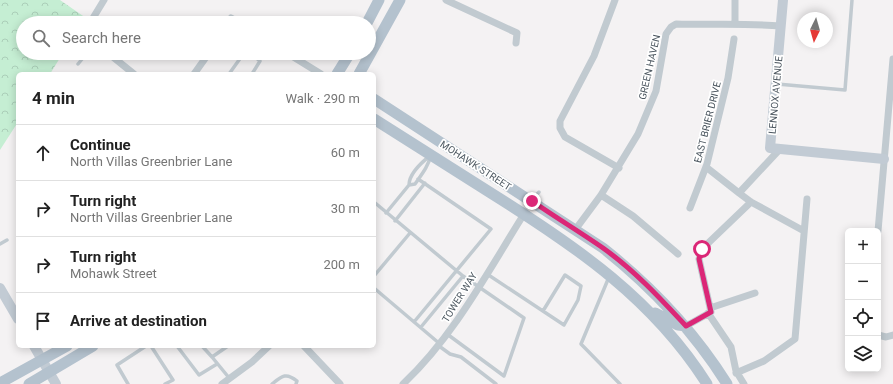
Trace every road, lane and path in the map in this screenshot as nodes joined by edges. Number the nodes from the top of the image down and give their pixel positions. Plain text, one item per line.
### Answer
1 (104, 0) edge
2 (380, 0) edge
3 (400, 0) edge
4 (446, 0) edge
5 (615, 0) edge
6 (735, 0) edge
7 (783, 0) edge
8 (852, 0) edge
9 (94, 16) edge
10 (371, 16) edge
11 (735, 24) junction
12 (781, 26) junction
13 (734, 39) dead end
14 (376, 43) edge
15 (516, 43) dead end
16 (893, 59) edge
17 (81, 60) edge
18 (117, 60) edge
19 (204, 60) edge
20 (239, 60) edge
21 (259, 60) edge
22 (298, 60) edge
23 (346, 60) edge
24 (367, 60) edge
25 (78, 64) dead end
26 (132, 72) edge
27 (195, 72) edge
28 (230, 72) edge
29 (253, 72) edge
30 (318, 72) edge
31 (338, 72) edge
32 (360, 72) edge
33 (776, 84) junction
34 (376, 100) edge
35 (376, 120) edge
36 (780, 149) junction
37 (431, 155) junction
38 (884, 159) junction
39 (706, 167) junction
40 (619, 168) junction
41 (418, 179) junction
42 (425, 183) junction
43 (409, 185) junction
44 (539, 192) dead end
45 (490, 193) junction
46 (739, 194) junction
47 (601, 195) junction
48 (807, 199) dead end
49 (532, 201) junction
50 (750, 202) junction
51 (376, 204) edge
52 (690, 208) dead end
53 (386, 213) junction
54 (524, 214) junction
55 (556, 217) junction
56 (395, 221) junction
57 (878, 228) edge
58 (575, 230) junction
59 (804, 231) junction
60 (410, 233) junction
61 (6, 240) dead end
62 (0, 244) edge
63 (678, 254) dead end
64 (456, 271) junction
65 (376, 274) edge
66 (486, 274) junction
67 (610, 274) junction
68 (463, 276) junction
69 (0, 288) edge
70 (477, 288) junction
71 (376, 290) edge
72 (755, 293) dead end
73 (648, 309) junction
74 (543, 311) junction
75 (709, 311) junction
76 (16, 316) edge
77 (414, 322) junction
78 (686, 326) junction
79 (421, 327) junction
80 (448, 334) junction
81 (893, 335) edge
82 (881, 336) edge
83 (440, 345) junction
84 (35, 348) edge
85 (64, 348) edge
86 (90, 348) edge
87 (143, 348) edge
88 (152, 348) edge
89 (179, 348) edge
90 (204, 348) edge
91 (225, 348) edge
92 (267, 348) edge
93 (306, 348) edge
94 (212, 357) junction
95 (43, 360) junction
96 (218, 364) junction
97 (50, 373) junction
98 (736, 373) junction
99 (230, 379) junction
100 (0, 383) edge
101 (297, 383) edge
102 (29, 384) edge
103 (56, 384) edge
104 (128, 384) edge
105 (165, 384) edge
106 (222, 384) edge
107 (272, 384) edge
108 (340, 384) edge
109 (403, 384) edge
110 (496, 384) edge
111 (620, 384) edge
112 (707, 384) edge
113 (727, 384) edge
114 (744, 384) edge

1 - 9 street
2 - 10 main road
3 - 14 main road
4 - 15 street
5 - 40 street
6 - 11 street
7 - 12 street, LENNOX AVENUE
8 - 33 lane
11 - 12 street, GREEN HAVEN
11 - 40 street, GREEN HAVEN
12 - 33 street, LENNOX AVENUE
13 - 39 street, EAST BRIER DRIVE
16 - 38 street
17 - 25 lane
18 - 26 street
19 - 27 street
20 - 28 lane
21 - 29 lane
22 - 30 street
23 - 31 main road
24 - 32 main road
33 - 36 street, LENNOX AVENUE
34 - 49 main road, MOHAWK STREET
35 - 37 main road, MOHAWK STREET
36 - 38 street
36 - 46 street
37 - 41 lane
37 - 43 lane
37 - 45 main road, MOHAWK STREET
38 - 57 street
39 - 46 street
39 - 52 street, EAST BRIER DRIVE
40 - 47 street, GREEN HAVEN
41 - 42 lane
41 - 43 lane
42 - 56 lane
42 - 64 lane
43 - 53 lane
44 - 49 lane
45 - 49 main road
45 - 54 main road, MOHAWK STREET
46 - 50 street
47 - 58 street, GREEN HAVEN
47 - 63 street
48 - 59 street
49 - 55 main road, MOHAWK STREET
50 - 59 street
50 - 75 street
51 - 53 lane
53 - 56 lane
54 - 55 main road
54 - 66 street, TOWER WAY
54 - 67 main road, MOHAWK STREET
55 - 58 main road, MOHAWK STREET
56 - 60 lane
58 - 78 main road, MOHAWK STREET
59 - 98 street
60 - 64 lane
60 - 65 lane
61 - 62 lane
64 - 68 lane
64 - 77 lane
66 - 70 street, TOWER WAY
66 - 74 lane
67 - 73 main road, MOHAWK STREET
67 - 111 lane
68 - 70 lane
68 - 79 lane
69 - 76 street
70 - 80 street, TOWER WAY
70 - 80 lane
71 - 77 lane
72 - 75 street
73 - 78 main road
73 - 112 main road, MOHAWK STREET
74 - 74 lane
75 - 78 street
75 - 98 street
77 - 79 lane
78 - 113 main road, MOHAWK STREET
79 - 83 lane
80 - 83 street, TOWER WAY
81 - 82 street
83 - 109 street, TOWER WAY
83 - 110 lane
84 - 95 street
85 - 95 main road
86 - 97 main road
87 - 104 lane
88 - 105 lane
89 - 96 lane
90 - 94 lane
91 - 94 lane
92 - 99 street
93 - 108 street
94 - 96 lane
95 - 97 street
95 - 100 main road
96 - 99 lane
97 - 102 main road
97 - 103 street
98 - 114 street
99 - 106 street
101 - 107 lane

